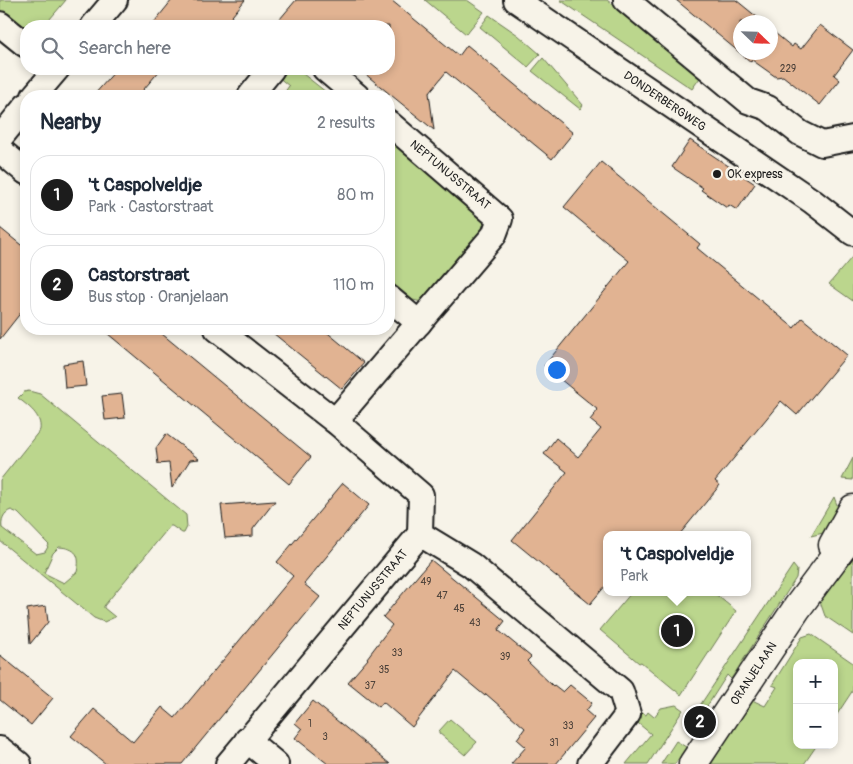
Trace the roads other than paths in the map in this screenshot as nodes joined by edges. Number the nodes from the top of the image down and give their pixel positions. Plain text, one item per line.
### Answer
1 (115, 0) edge
2 (516, 0) edge
3 (626, 0) edge
4 (98, 20) edge
5 (0, 24) edge
6 (20, 40) edge
7 (51, 75) edge
8 (267, 75) edge
9 (332, 75) edge
10 (39, 90) edge
11 (255, 90) edge
12 (350, 90) edge
13 (20, 113) edge
14 (395, 128) edge
15 (0, 138) edge
16 (853, 138) edge
17 (0, 150) edge
18 (20, 167) edge
19 (812, 201) junction
20 (853, 224) edge
21 (853, 233) edge
22 (395, 303) edge
23 (419, 323) junction
24 (225, 335) edge
25 (335, 421) junction
26 (853, 509) edge
27 (853, 533) edge
28 (420, 534) junction
29 (797, 608) junction
30 (247, 740) junction
31 (0, 749) edge
32 (19, 764) edge
33 (228, 764) edge
34 (276, 764) edge
35 (590, 764) edge
36 (694, 764) edge

1 - 4 street
2 - 19 street, DONDERBERGWEG
3 - 16 street
5 - 6 street
7 - 10 street
8 - 11 street
9 - 12 street
13 - 15 street
14 - 23 street, NEPTUNUSSTRAAT
17 - 18 street
19 - 20 street, DONDERBERGWEG
19 - 21 street, DONDERBERGWEG
22 - 23 street
23 - 25 street, NEPTUNUSSTRAAT
24 - 25 street
25 - 28 street
26 - 29 street, ORANJELAAN
27 - 29 street, ORANJELAAN
28 - 30 street, NEPTUNUSSTRAAT
28 - 35 street
29 - 36 street, ORANJELAAN
30 - 33 street, NEPTUNUSSTRAAT
30 - 34 street
31 - 32 street

